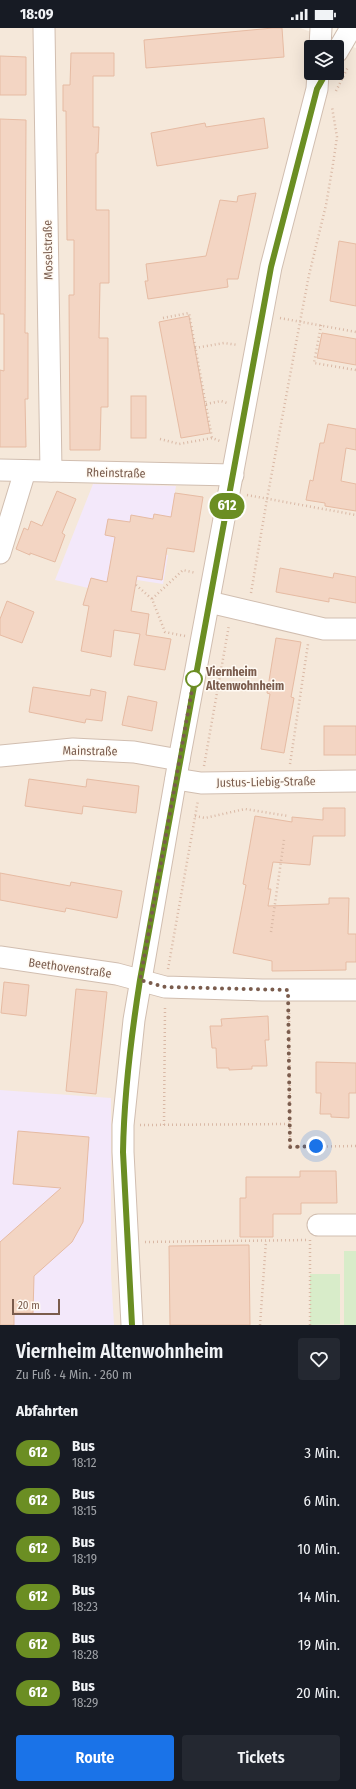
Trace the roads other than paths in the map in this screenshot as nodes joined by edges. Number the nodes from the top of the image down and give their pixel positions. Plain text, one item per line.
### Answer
1 (44, 28) edge
2 (321, 28) edge
3 (352, 28) edge
4 (320, 40) edge
5 (344, 55) edge
6 (325, 87) edge
7 (0, 470) edge
8 (25, 471) junction
9 (51, 471) junction
10 (231, 483) junction
11 (0, 554) edge
12 (209, 602) junction
13 (356, 629) edge
14 (0, 756) edge
15 (178, 769) junction
16 (356, 781) edge
17 (0, 957) edge
18 (140, 980) junction
19 (356, 990) edge
20 (356, 1224) edge
21 (314, 1232) road end
22 (132, 1325) edge

1 - 9 street, Moselstraße
2 - 4 street
3 - 5 street
6 - 10 street
7 - 8 street, Rheinstraße
8 - 9 street, Rheinstraße
8 - 11 street
9 - 10 street, Rheinstraße
10 - 12 street
12 - 13 street
12 - 15 street
14 - 15 street, Mainstraße
15 - 16 street, Justus-Liebig-Straße
15 - 18 street
17 - 18 street, Beethovenstraße
18 - 19 street, Beethovenstraße
18 - 22 street
20 - 21 street

